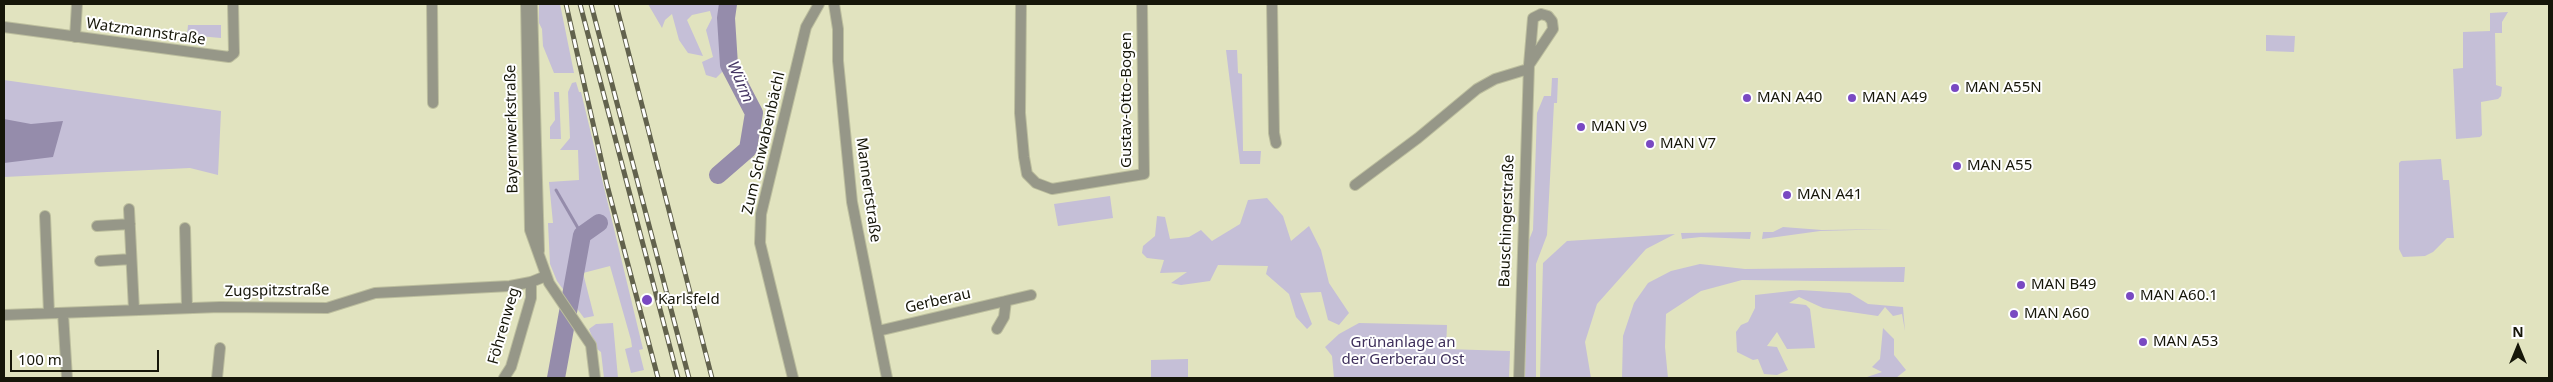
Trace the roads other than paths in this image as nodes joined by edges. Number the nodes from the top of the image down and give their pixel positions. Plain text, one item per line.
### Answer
1 (77, 4) edge
2 (233, 4) edge
3 (432, 4) edge
4 (526, 4) edge
5 (532, 4) edge
6 (819, 4) edge
7 (834, 4) edge
8 (1021, 4) edge
9 (1142, 4) edge
10 (1272, 4) edge
11 (4, 27) edge
12 (75, 37) junction
13 (433, 103) dead end
14 (1276, 143) dead end
15 (1355, 185) dead end
16 (129, 210) dead end
17 (45, 216) dead end
18 (130, 224) junction
19 (98, 226) dead end
20 (185, 228) dead end
21 (539, 252) junction
22 (131, 259) junction
23 (100, 261) dead end
24 (546, 276) junction
25 (531, 282) junction
26 (1031, 295) dead end
27 (1006, 301) junction
28 (187, 308) junction
29 (134, 310) junction
30 (63, 313) junction
31 (49, 314) junction
32 (4, 315) edge
33 (997, 329) dead end
34 (878, 331) junction
35 (220, 348) dead end
36 (67, 378) edge
37 (217, 378) edge
38 (504, 378) edge
39 (595, 378) edge
40 (794, 378) edge
41 (887, 378) edge
42 (1519, 378) edge

1 - 12 street
2 - 12 street, Watzmannstraße
3 - 13 street
4 - 21 street, Bayernwerkstraße
5 - 21 street, Bayernwerkstraße
6 - 40 street, Zum Schwabenbächl
7 - 34 street, Mannertstraße
8 - 9 street, Gustav-Otto-Bogen
10 - 14 street
11 - 12 street, Watzmannstraße
15 - 42 street, Bauschingerstraße
16 - 18 street
17 - 31 street
18 - 19 street
18 - 22 street
20 - 28 street
21 - 24 street, Bayernwerkstraße
22 - 23 street
22 - 29 street
24 - 25 street, Zugspitzstraße
24 - 39 street, Bayernwerkstraße
25 - 28 street, Zugspitzstraße
25 - 38 street, Föhrenweg
26 - 27 street, Gerberau
27 - 33 street
27 - 34 street, Gerberau
28 - 29 street, Zugspitzstraße
29 - 30 street, Zugspitzstraße
30 - 31 street, Zugspitzstraße
30 - 36 street
31 - 32 street, Zugspitzstraße
34 - 41 street, Mannertstraße
35 - 37 street

